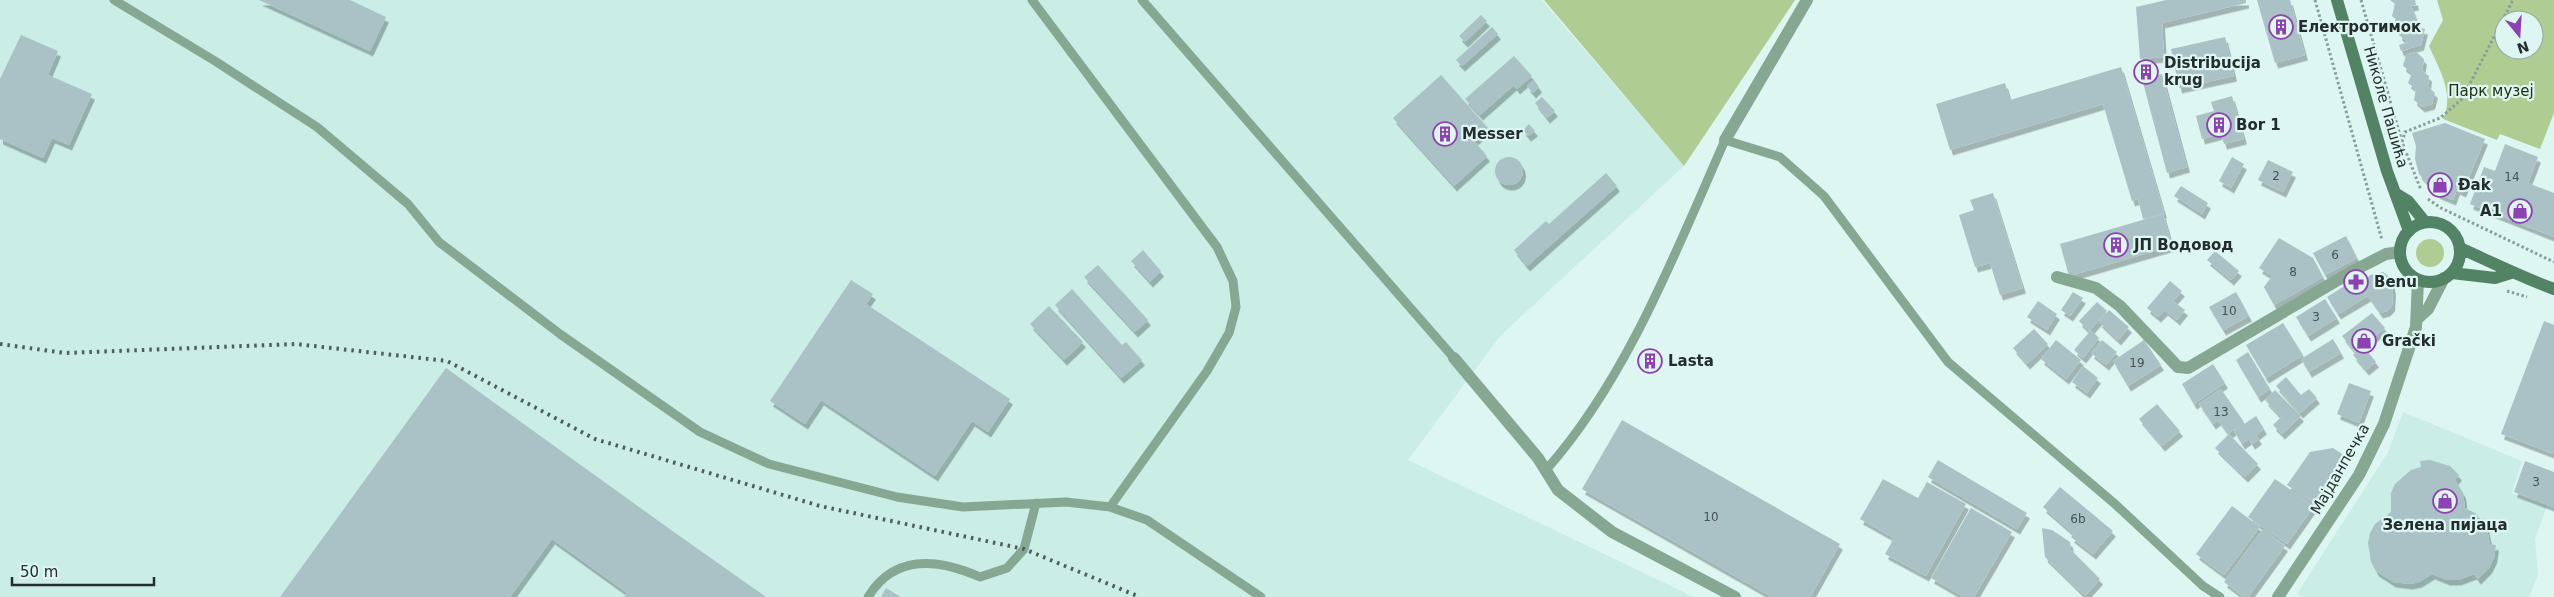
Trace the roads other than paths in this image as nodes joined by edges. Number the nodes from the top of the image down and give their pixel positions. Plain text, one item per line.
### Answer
1 (114, 0) edge
2 (1032, 0) edge
3 (1142, 0) edge
4 (1807, 0) edge
5 (2338, 0) edge
6 (1724, 140) junction
7 (2395, 193) junction
8 (2425, 222) junction
9 (2409, 231) junction
10 (2460, 248) junction
11 (2400, 252) junction
12 (2511, 273) junction
13 (2448, 276) junction
14 (2057, 277) dead end
15 (2418, 280) junction
16 (2554, 289) edge
17 (2417, 319) junction
18 (1454, 358) joint
19 (1546, 470) junction
20 (1036, 503) junction
21 (1110, 507) junction
22 (868, 597) edge
23 (1261, 597) edge
24 (1735, 597) edge
25 (2220, 597) edge
26 (2278, 597) edge

1 - 20 lane
2 - 21 lane
3 - 18 lane
4 - 6 street
5 - 7 street, Николе Пашића
6 - 19 lane
6 - 25 lane
7 - 8 street
7 - 9 street, Николе Пашића
8 - 9 street
8 - 10 street
9 - 11 street
10 - 12 street
10 - 13 street
11 - 14 street
11 - 15 street
12 - 13 street
12 - 16 street
13 - 15 street
13 - 17 street, Мајданпечка
15 - 17 street, Мајданпечка
17 - 26 street, Мајданпечка
18 - 19 street
19 - 24 street
20 - 21 lane
20 - 22 lane
21 - 23 lane

